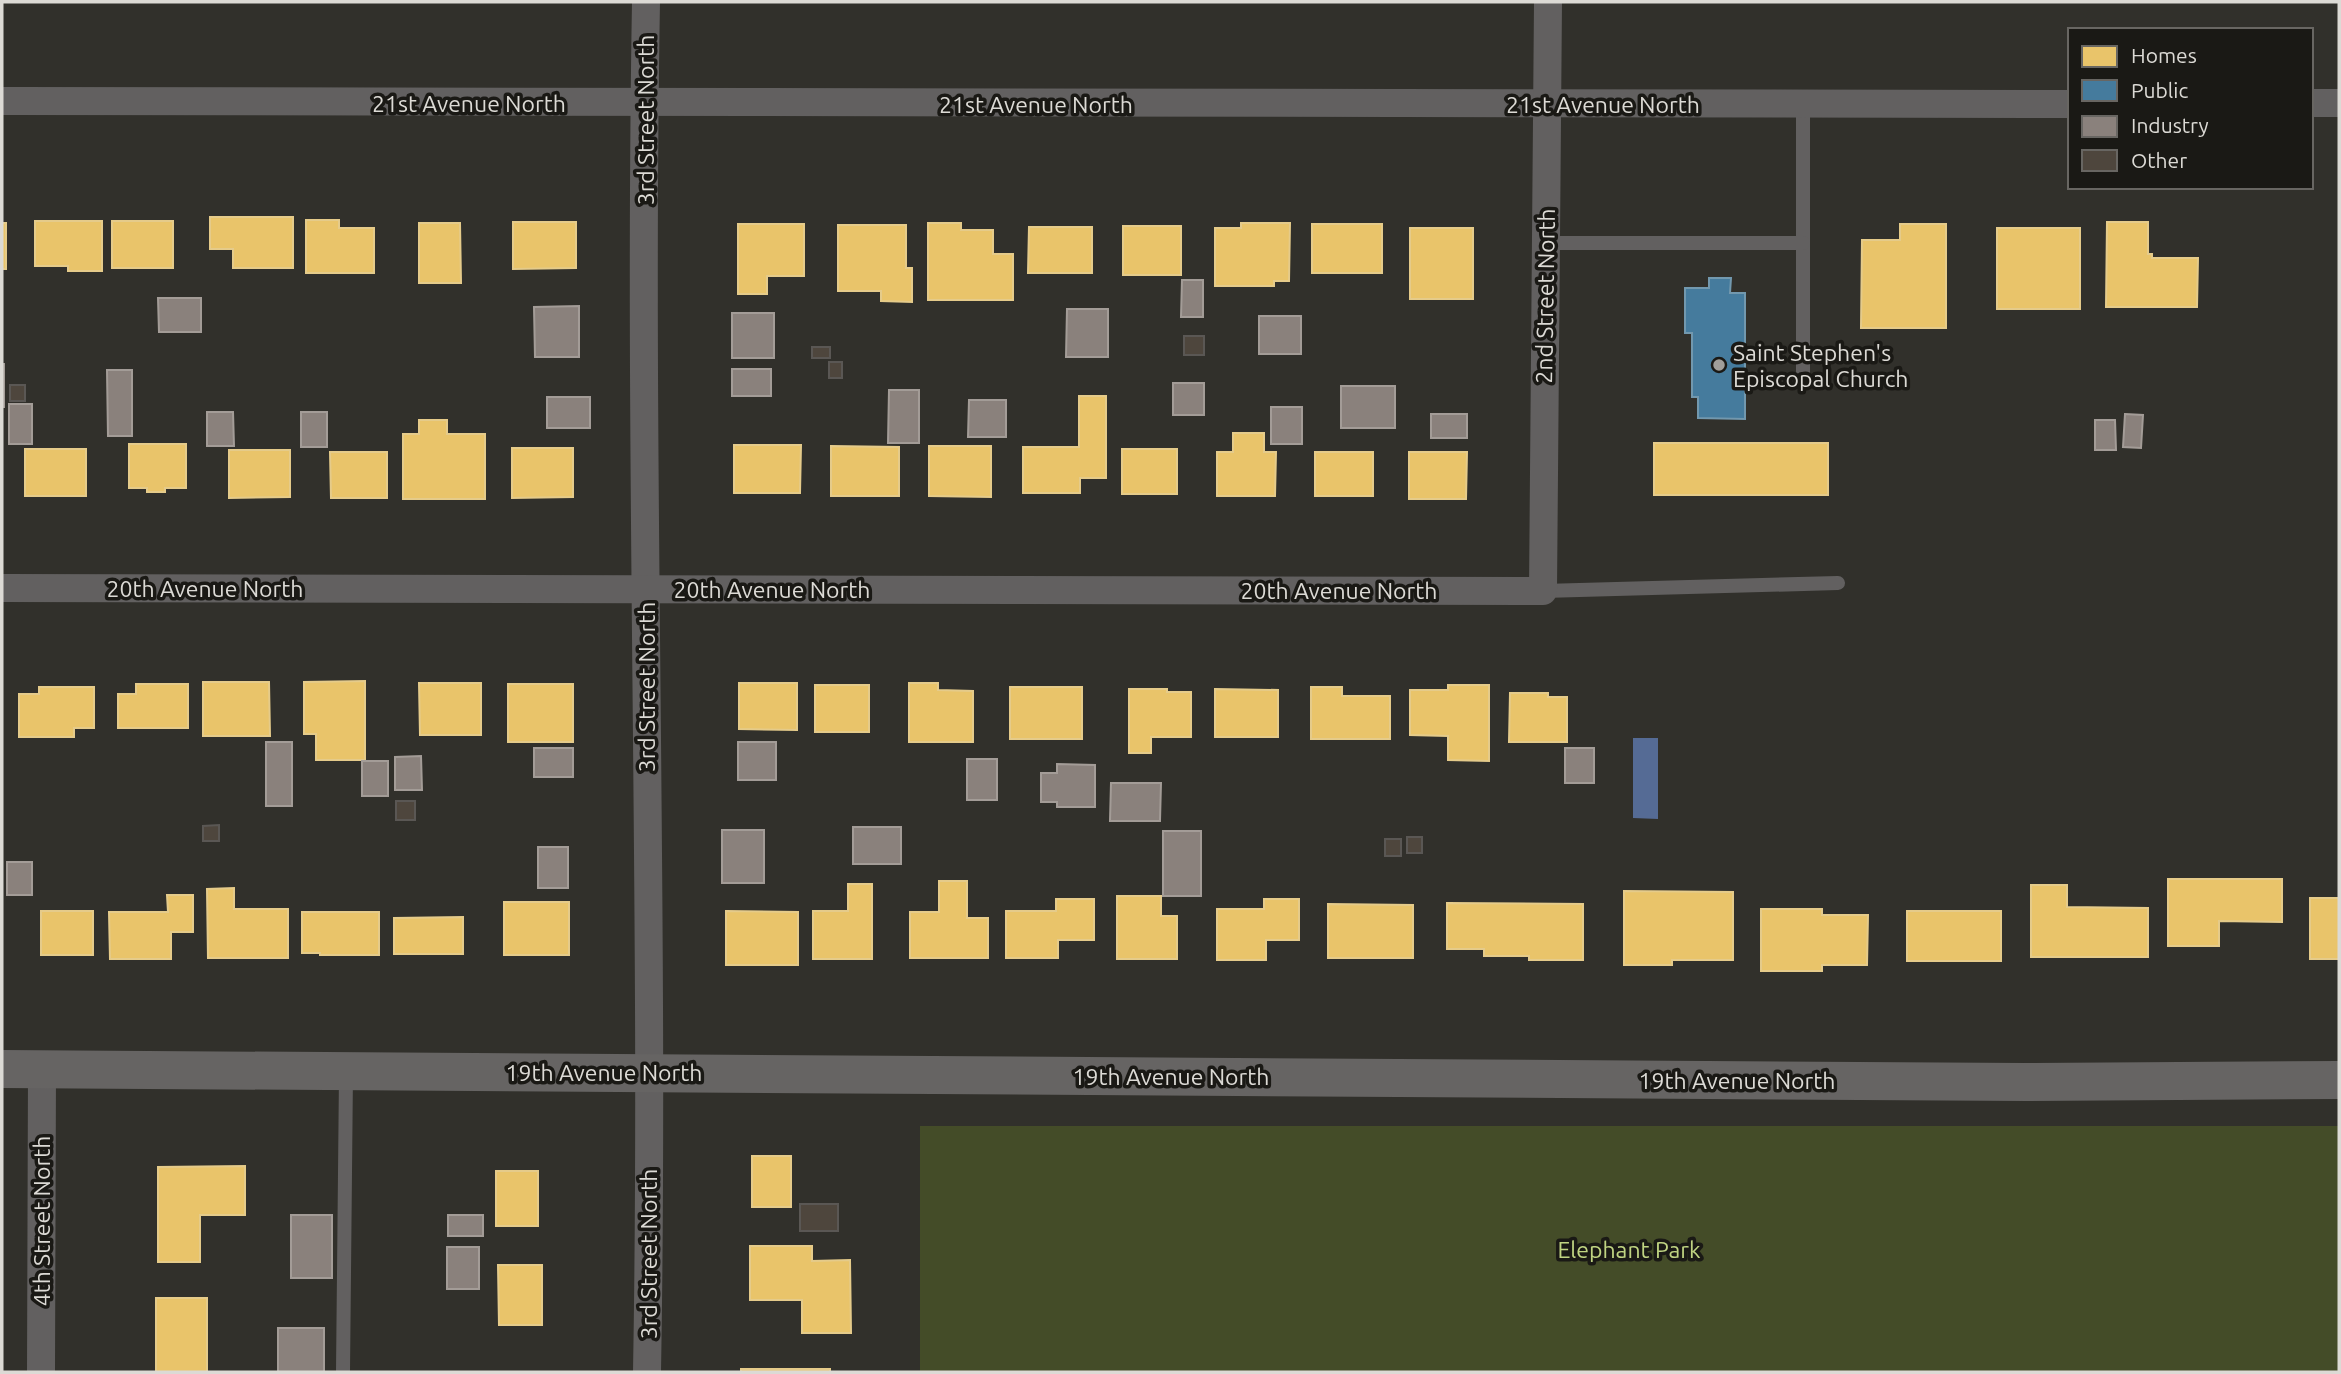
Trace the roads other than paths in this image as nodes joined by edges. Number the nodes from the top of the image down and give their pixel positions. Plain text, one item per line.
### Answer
1 (646, 2) edge
2 (1548, 2) edge
3 (2, 101) edge
4 (644, 103) junction
5 (2313, 103) edge
6 (2339, 103) edge
7 (1547, 104) junction
8 (1803, 104) junction
9 (2068, 104) edge
10 (1545, 243) junction
11 (1803, 243) junction
12 (1803, 383) dead end
13 (1838, 583) dead end
14 (2, 588) edge
15 (645, 589) junction
16 (1543, 591) junction
17 (2, 1069) edge
18 (42, 1070) junction
19 (346, 1070) junction
20 (648, 1072) junction
21 (2339, 1080) edge
22 (41, 1372) edge
23 (343, 1372) edge
24 (647, 1372) edge

1 - 4 street, 3rd Street North
2 - 7 street, 2nd Street North
3 - 4 street, 21st Avenue North
4 - 7 street, 21st Avenue North
4 - 15 street, 3rd Street North
5 - 6 street
7 - 8 street, 21st Avenue North
7 - 10 street, 2nd Street North
8 - 9 street, 21st Avenue North
8 - 11 lane
10 - 11 lane
10 - 16 street, 2nd Street North
11 - 12 lane
13 - 16 lane
14 - 15 street, 20th Avenue North
15 - 16 street, 20th Avenue North
15 - 20 street, 3rd Street North
17 - 18 street, 19th Avenue North
18 - 19 street, 19th Avenue North
18 - 22 street, 4th Street North
19 - 20 street, 19th Avenue North
19 - 23 lane
20 - 21 street, 19th Avenue North
20 - 24 street, 3rd Street North

